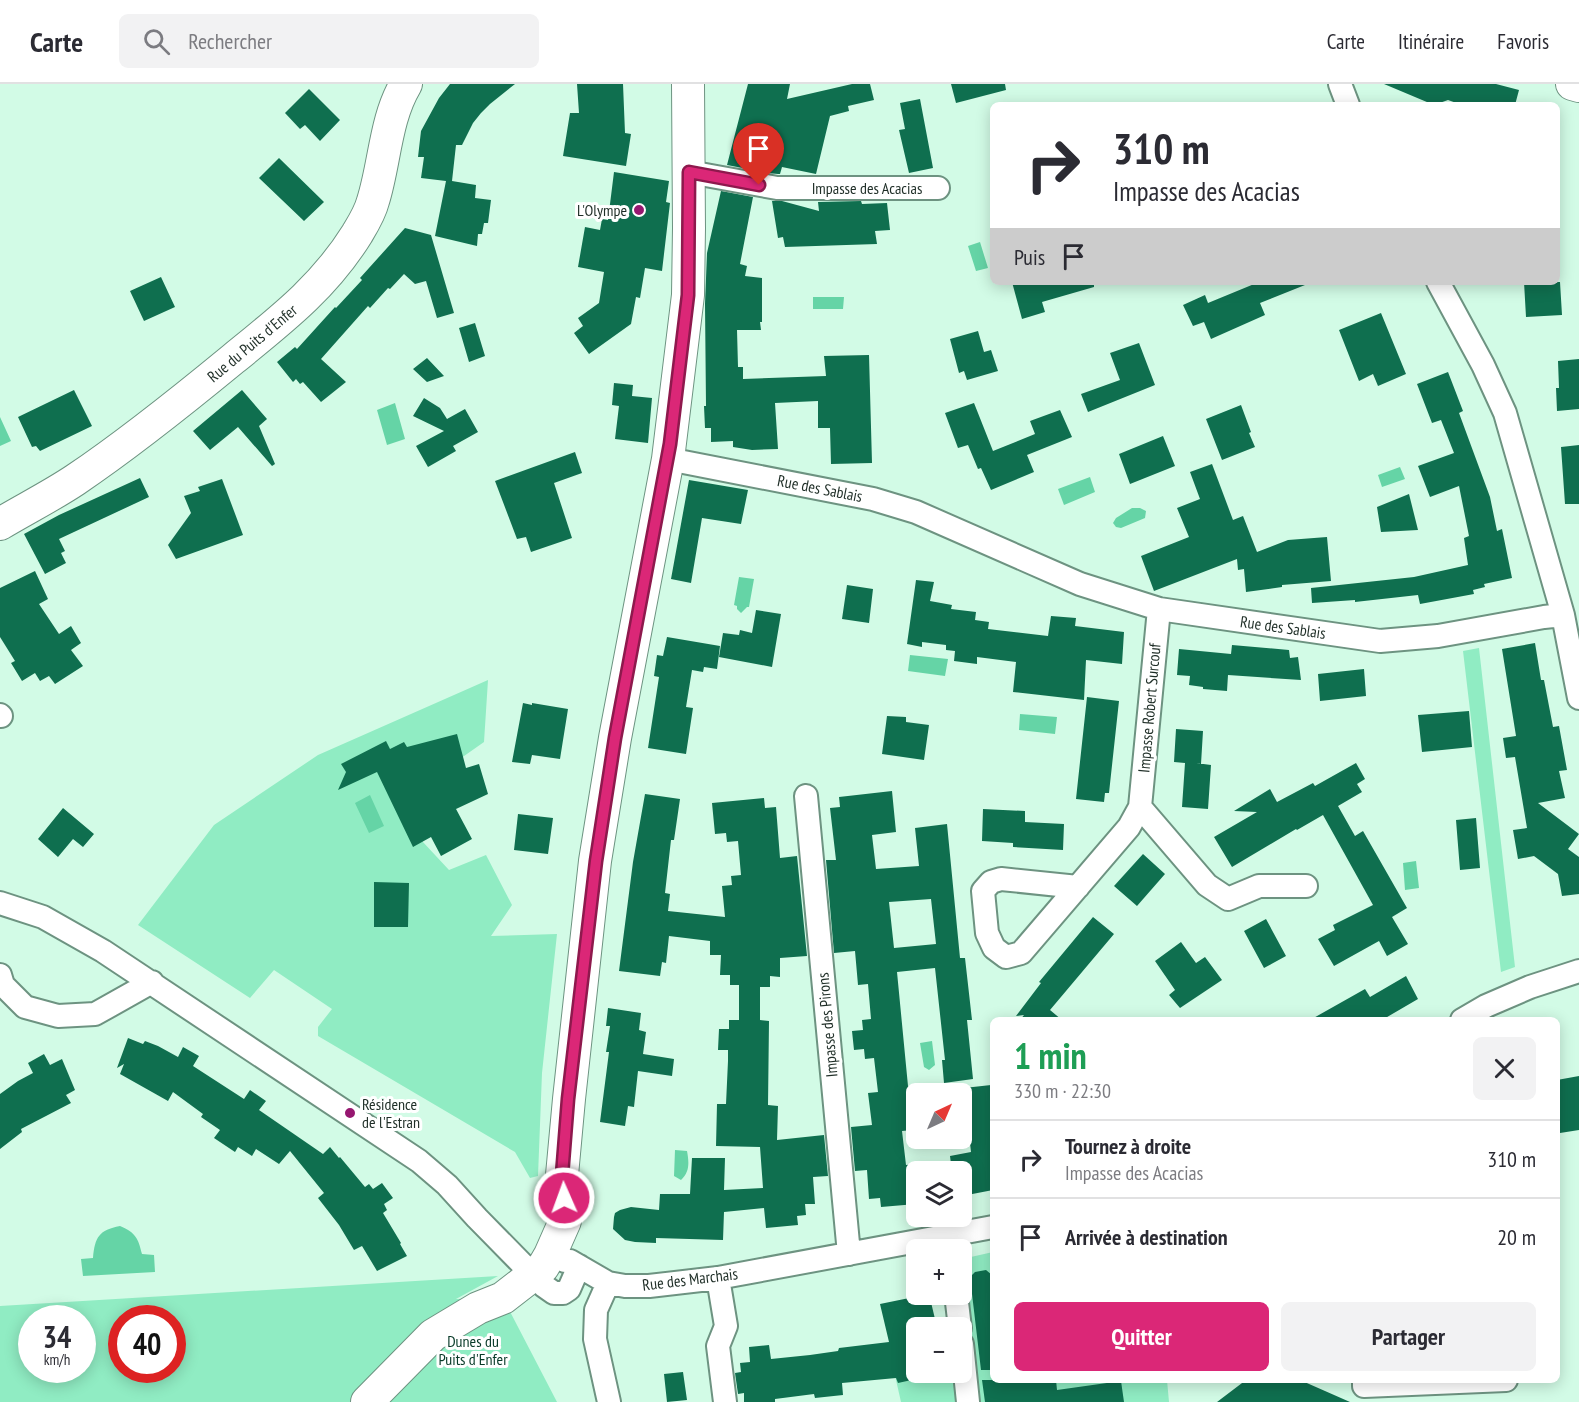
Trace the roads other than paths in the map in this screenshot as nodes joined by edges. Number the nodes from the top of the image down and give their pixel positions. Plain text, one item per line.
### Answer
1 (406, 84) edge
2 (688, 84) edge
3 (1340, 84) edge
4 (1572, 84) edge
5 (1579, 86) edge
6 (1347, 102) edge
7 (689, 172) junction
8 (938, 188) dead end
9 (1440, 285) edge
10 (668, 459) junction
11 (0, 524) edge
12 (1159, 609) junction
13 (1563, 615) junction
14 (1575, 653) edge
15 (1579, 698) edge
16 (806, 796) dead end
17 (1140, 807) junction
18 (1306, 886) dead end
19 (1078, 887) dead end
20 (0, 903) edge
21 (1579, 971) edge
22 (0, 975) edge
23 (152, 982) junction
24 (1467, 1017) edge
25 (566, 1221) junction
26 (990, 1228) edge
27 (957, 1239) edge
28 (906, 1247) edge
29 (849, 1254) junction
30 (579, 1266) junction
31 (537, 1270) junction
32 (718, 1278) junction
33 (608, 1283) junction
34 (966, 1383) edge
35 (1364, 1383) edge
36 (1435, 1383) edge
37 (367, 1402) edge
38 (609, 1402) edge
39 (725, 1402) edge
40 (968, 1402) edge

1 - 11 street, Rue du Puits d'Enfer
2 - 7 street
3 - 6 street
4 - 5 street
7 - 8 street, Impasse des Acacias
7 - 10 street
9 - 13 street
10 - 12 street, Rue des Sablais
10 - 25 street
12 - 13 street, Rue des Sablais
12 - 17 street, Impasse Robert Surcouf
13 - 14 street
14 - 15 street
16 - 29 street, Impasse des Pirons
17 - 18 street
17 - 19 street, Impasse Robert Surcouf
20 - 23 street
21 - 24 street
22 - 23 street
23 - 31 street
25 - 30 street
25 - 31 street
26 - 27 street, Rue des Marchais
28 - 29 street, Rue des Marchais
29 - 32 street, Rue des Marchais
30 - 31 street, Rue des Marchais
30 - 31 street
30 - 33 street, Rue des Marchais
31 - 37 street, Rue des Marchais
32 - 33 street, Rue des Marchais
32 - 39 street
33 - 38 street
34 - 40 street
35 - 36 street

